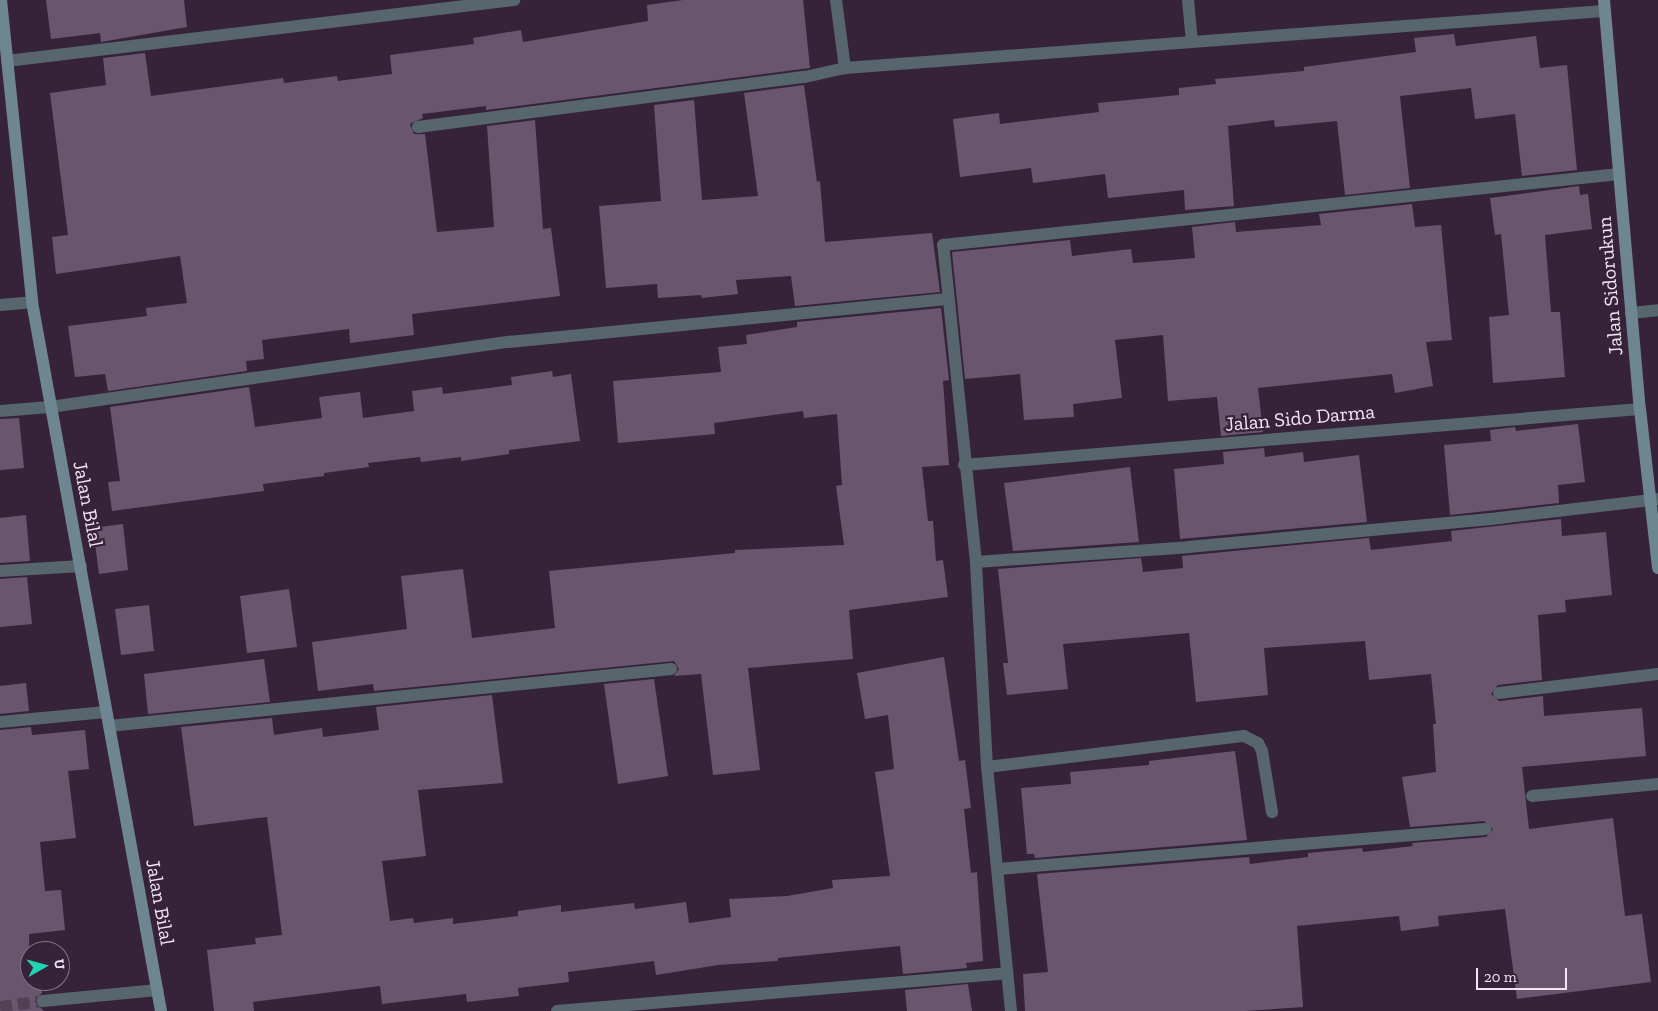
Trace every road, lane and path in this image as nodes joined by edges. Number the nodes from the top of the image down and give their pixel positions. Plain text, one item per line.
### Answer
1 (514, 0) edge
2 (836, 0) edge
3 (1188, 0) edge
4 (1, 4) edge
5 (1604, 6) edge
6 (1192, 42) junction
7 (8, 61) junction
8 (845, 68) junction
9 (5, 91) edge
10 (418, 127) dead end
11 (1619, 174) junction
12 (947, 299) junction
13 (32, 302) junction
14 (0, 305) edge
15 (1658, 310) edge
16 (1631, 312) junction
17 (50, 407) junction
18 (1640, 409) junction
19 (0, 411) edge
20 (964, 465) junction
21 (1655, 499) edge
22 (976, 562) junction
23 (80, 566) junction
24 (1658, 568) edge
25 (0, 571) edge
26 (671, 670) dead end
27 (1658, 674) edge
28 (1499, 693) dead end
29 (106, 712) junction
30 (0, 722) edge
31 (109, 726) junction
32 (988, 767) junction
33 (1658, 784) edge
34 (1532, 796) dead end
35 (1272, 812) dead end
36 (1485, 828) dead end
37 (998, 870) junction
38 (1007, 973) junction
39 (157, 990) junction
40 (43, 1001) tunnel mouth
41 (161, 1011) edge
42 (557, 1011) edge
43 (1011, 1011) edge

1 - 7 street
2 - 8 street
3 - 6 street
4 - 7 main road, Jalan Bilal
5 - 6 street
5 - 11 main road, Jalan Sidorukun
6 - 8 street
7 - 9 main road, Jalan Bilal
8 - 10 street
9 - 13 main road, Jalan Bilal
11 - 12 street
11 - 16 main road, Jalan Sidorukun
12 - 17 street
12 - 20 street
13 - 14 street
13 - 17 main road, Jalan Bilal
15 - 16 street
16 - 18 main road, Jalan Sidorukun
17 - 19 street
17 - 23 main road, Jalan Bilal
18 - 20 street, Jalan Sido Darma
18 - 21 main road, Jalan Sidorukun
20 - 22 street
21 - 22 street
21 - 24 main road, Jalan Sidorukun
22 - 32 street
23 - 25 street
23 - 29 main road, Jalan Bilal
26 - 31 street
27 - 28 street
29 - 30 street
29 - 31 main road, Jalan Bilal
31 - 39 main road, Jalan Bilal
32 - 35 street
32 - 37 street
33 - 34 street
36 - 37 street
37 - 38 street
38 - 42 street
38 - 43 street
39 - 40 street
39 - 41 main road, Jalan Bilal

